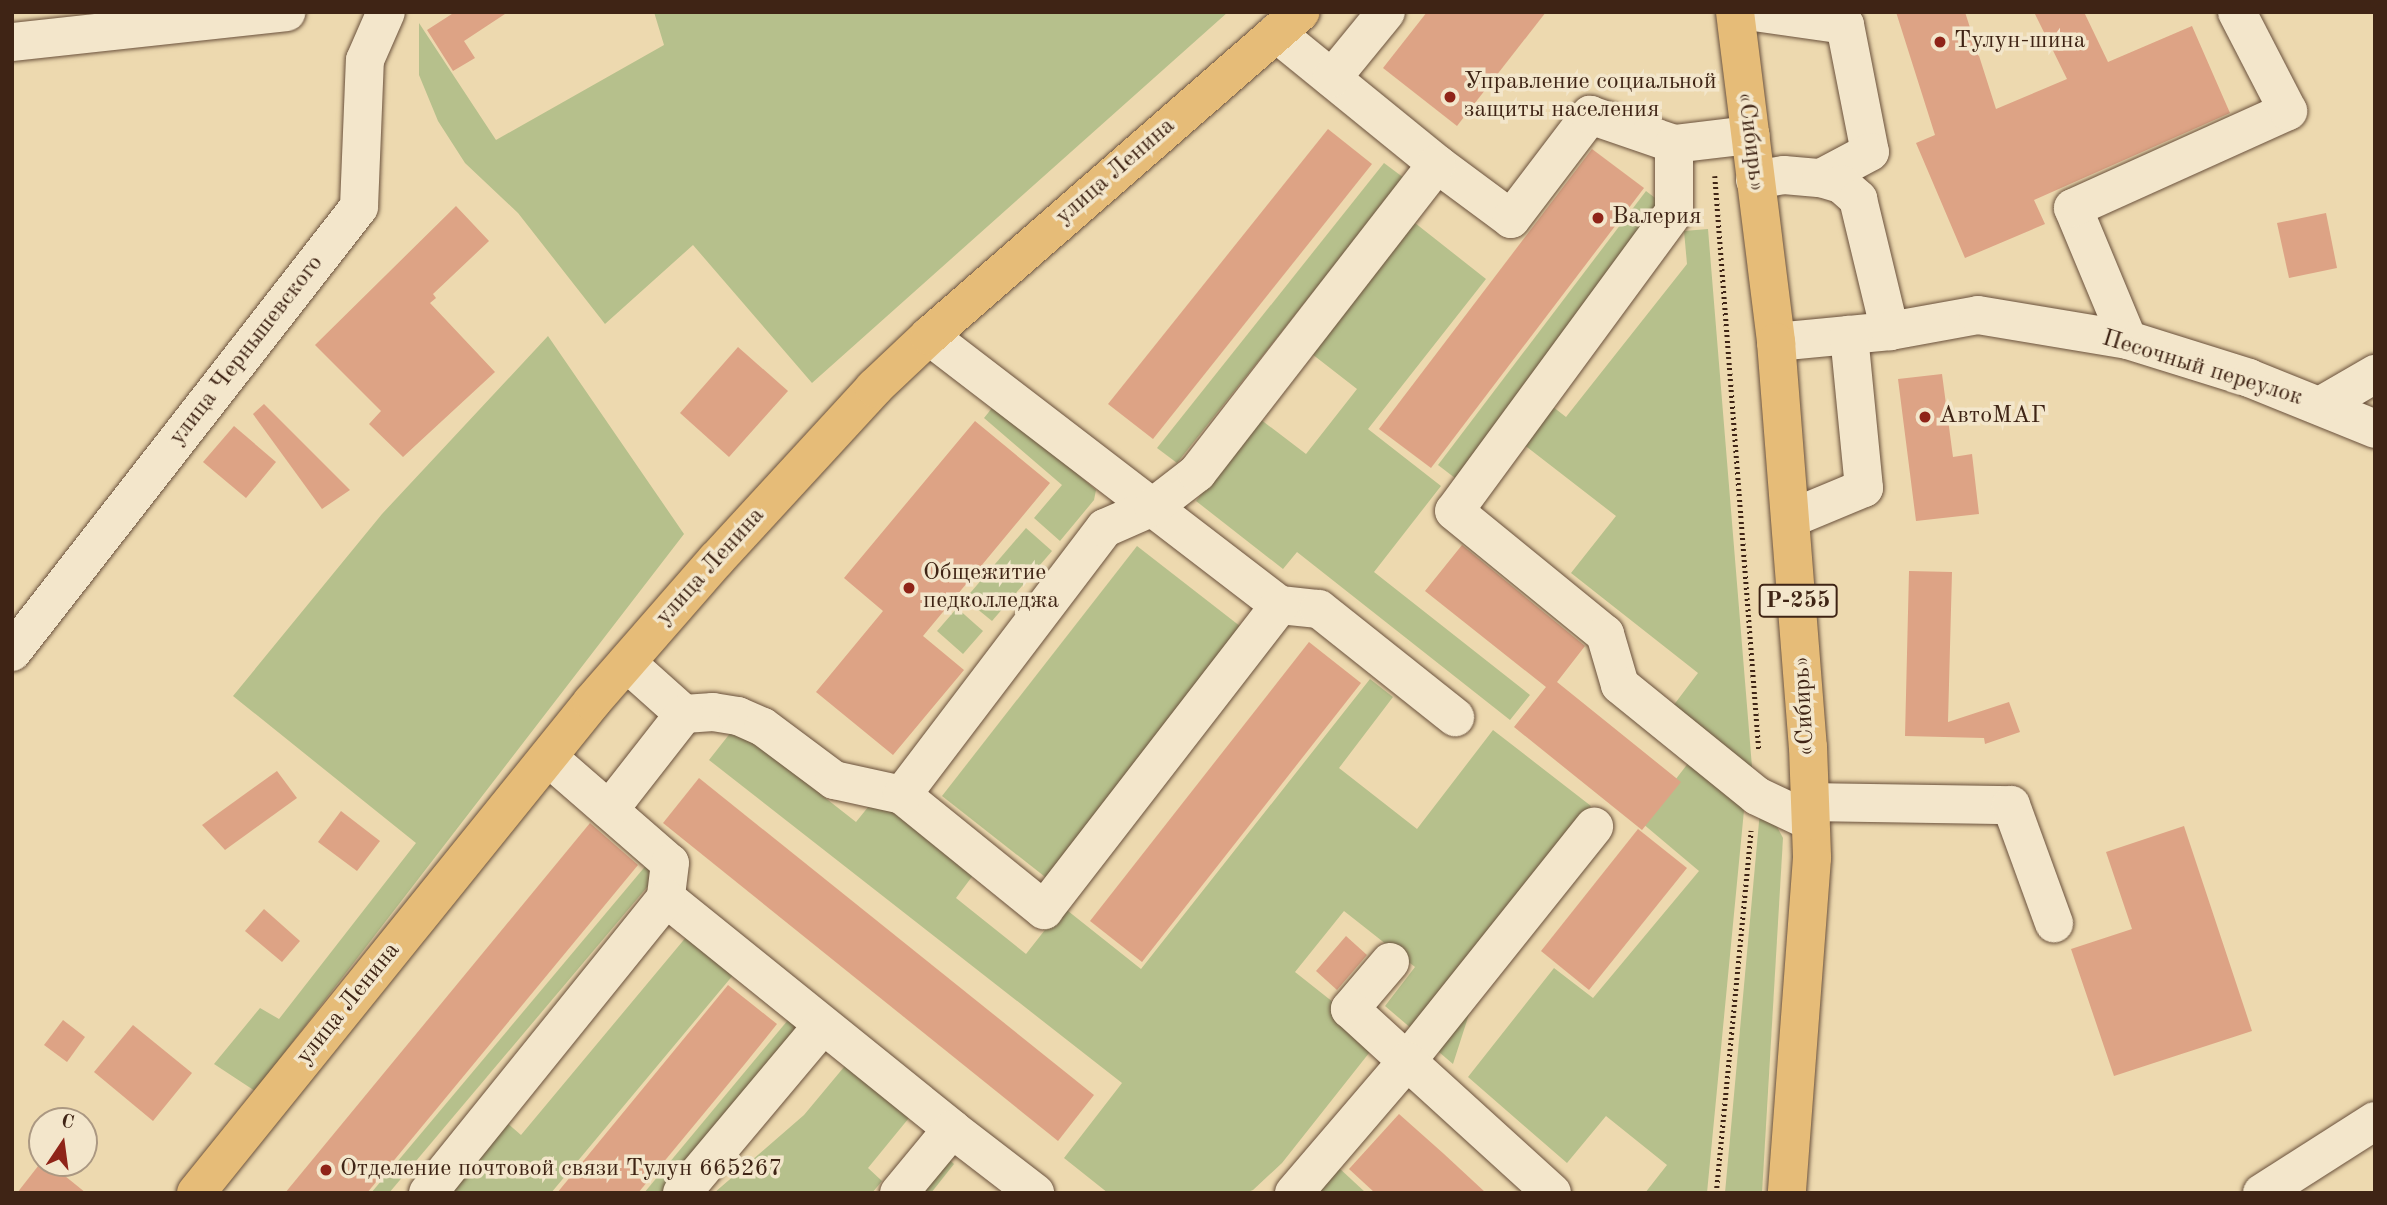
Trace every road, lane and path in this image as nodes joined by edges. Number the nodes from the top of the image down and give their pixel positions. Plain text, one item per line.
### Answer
1 (286, 12) edge
2 (386, 12) edge
3 (1386, 12) edge
4 (1735, 12) edge
5 (1754, 12) edge
6 (2237, 12) edge
7 (1288, 22) edge
8 (12, 43) edge
9 (1332, 78) junction
10 (1750, 135) junction
11 (1712, 140) junction
12 (1674, 144) junction
13 (1437, 164) junction
14 (1821, 178) junction
15 (1755, 180) junction
16 (1890, 331) junction
17 (1849, 335) junction
18 (929, 336) junction
19 (2128, 340) junction
20 (1776, 342) junction
21 (2375, 374) edge
22 (2320, 406) junction
23 (2375, 429) edge
24 (1153, 507) junction
25 (1791, 518) junction
26 (1280, 605) junction
27 (12, 652) edge
28 (628, 664) junction
29 (684, 715) junction
30 (1455, 717) dead end
31 (549, 758) junction
32 (1760, 761) dead end
33 (902, 795) junction
34 (609, 810) junction
35 (1810, 812) junction
36 (1752, 825) dead end
37 (1594, 827) dead end
38 (666, 898) junction
39 (2054, 923) dead end
40 (1390, 962) dead end
41 (823, 1025) junction
42 (1407, 1061) junction
43 (2375, 1121) edge
44 (952, 1129) junction
45 (196, 1193) edge
46 (428, 1193) edge
47 (682, 1193) edge
48 (900, 1193) edge
49 (1035, 1193) edge
50 (1294, 1193) edge
51 (1552, 1193) edge
52 (1716, 1193) edge
53 (1787, 1193) edge
54 (2262, 1193) edge

1 - 8 street
2 - 27 street, улица Чернышевского
3 - 9 street
4 - 10 main road, «Сибирь» / Р-255
5 - 14 street
6 - 19 street
7 - 9 street
7 - 18 main road, улица Ленина
9 - 13 street
10 - 11 street
10 - 15 main road, «Сибирь» / Р-255
11 - 12 street
11 - 32 path
12 - 13 street
12 - 35 street
13 - 24 street
14 - 15 street
14 - 16 street
15 - 20 main road, «Сибирь» / Р-255
16 - 17 street, Песочный переулок
16 - 19 street, Песочный переулок
17 - 20 street, Песочный переулок
17 - 25 street
18 - 24 street
18 - 28 main road, улица Ленина
19 - 22 street, Песочный переулок
20 - 25 main road, «Сибирь» / Р-255
21 - 22 street
22 - 23 street, Песочный переулок
24 - 26 street
24 - 33 street
25 - 35 main road, «Сибирь» / Р-255
26 - 30 street
26 - 33 street
28 - 29 street
28 - 31 main road, улица Ленина
29 - 33 street
29 - 34 street
31 - 34 street
31 - 45 main road, улица Ленина
34 - 38 street
35 - 39 street
35 - 53 main road, «Сибирь» / Р-255
36 - 52 path
37 - 42 street
38 - 41 street
38 - 46 street
40 - 42 street
41 - 44 street
41 - 47 street
42 - 50 street
42 - 51 street
43 - 54 street
44 - 48 street
44 - 49 street

